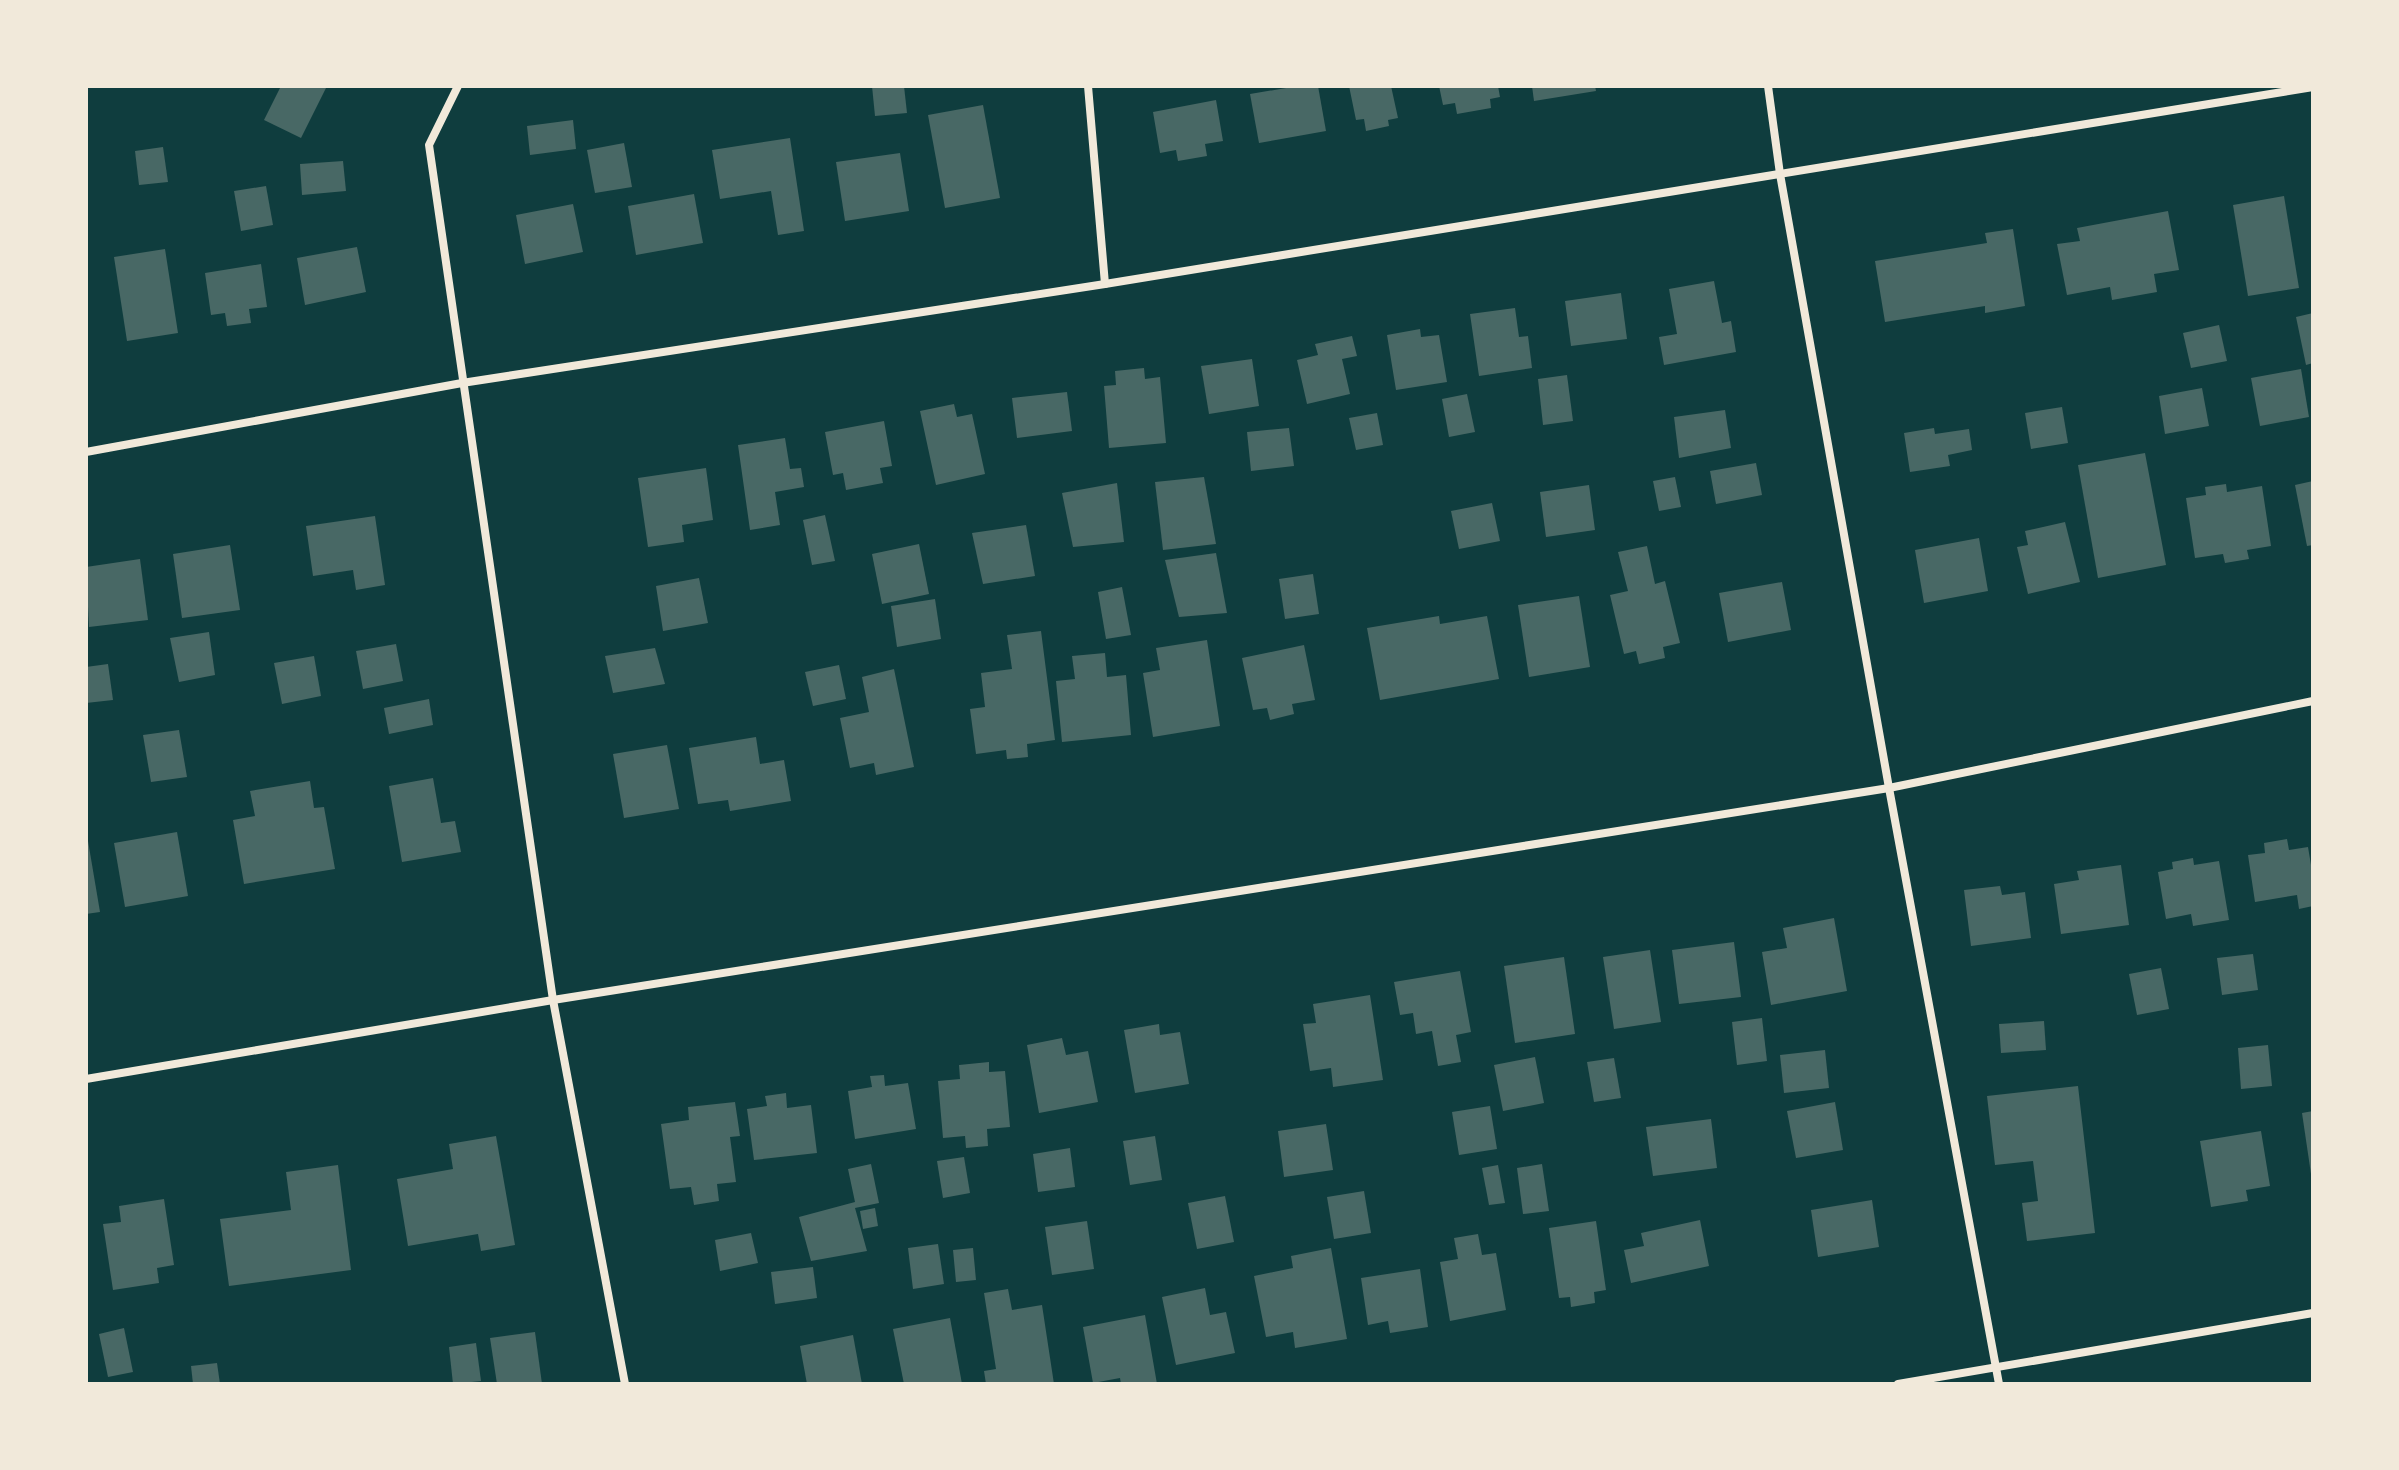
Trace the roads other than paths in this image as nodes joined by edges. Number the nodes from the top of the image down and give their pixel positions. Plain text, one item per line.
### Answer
1 (458, 86) edge
2 (1088, 86) edge
3 (1768, 86) edge
4 (2301, 87) edge
5 (2313, 87) edge
6 (1780, 174) junction
7 (1105, 284) junction
8 (462, 383) junction
9 (86, 452) edge
10 (2313, 701) edge
11 (1889, 788) junction
12 (553, 1000) junction
13 (86, 1079) edge
14 (2313, 1313) edge
15 (1998, 1367) junction
16 (625, 1384) edge
17 (1898, 1384) edge
18 (1999, 1384) edge

1 - 8 street
2 - 7 street
3 - 6 street
4 - 5 street
4 - 6 street
6 - 7 street
6 - 11 street
7 - 8 street
8 - 9 street
8 - 12 street
10 - 11 street
11 - 12 street
11 - 15 street
12 - 13 street
12 - 16 street
14 - 15 street
15 - 17 street
15 - 18 street

